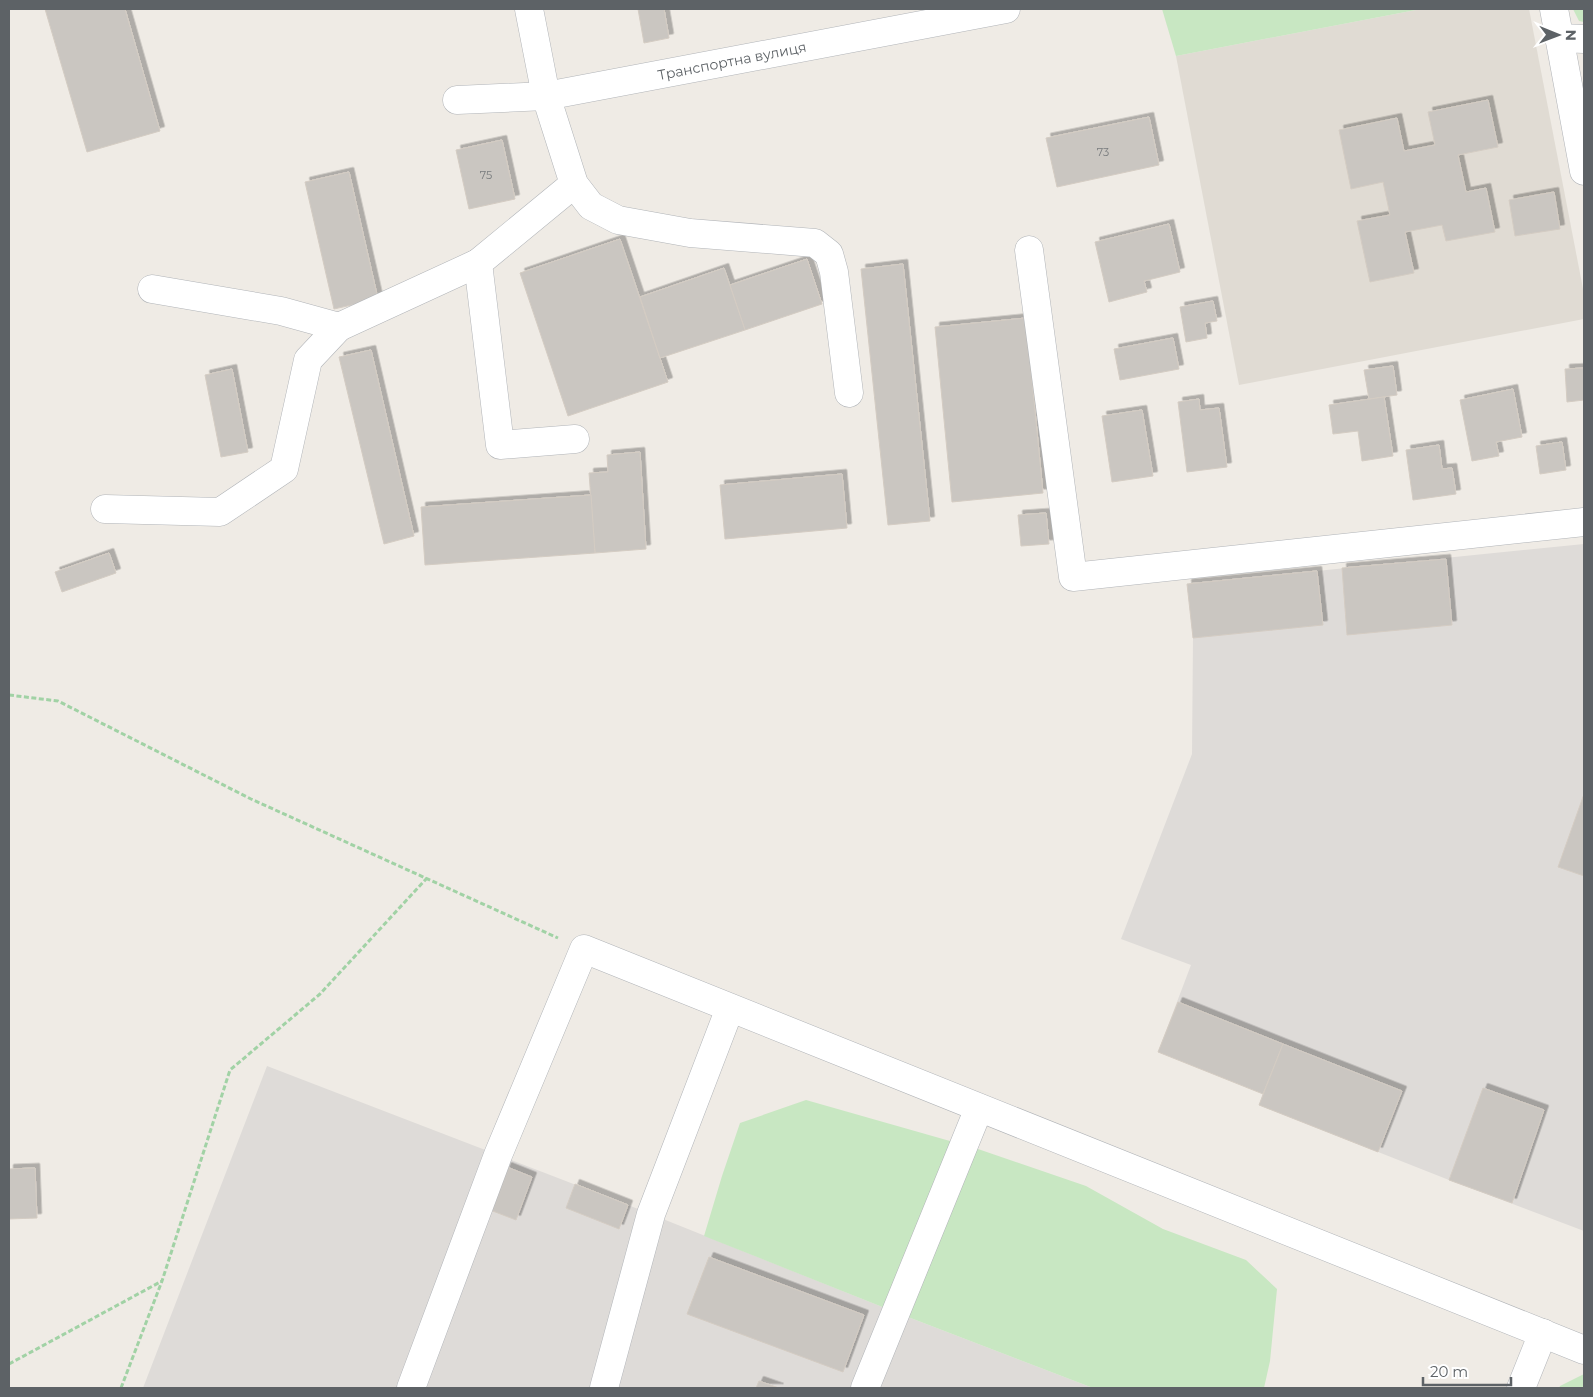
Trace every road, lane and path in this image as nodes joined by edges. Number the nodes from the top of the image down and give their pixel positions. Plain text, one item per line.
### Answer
1 (529, 9) edge
2 (1006, 9) edge
3 (1554, 9) edge
4 (1572, 39) edge
5 (546, 96) junction
6 (457, 100) dead end
7 (1583, 160) edge
8 (574, 184) junction
9 (1029, 250) dead end
10 (478, 264) junction
11 (152, 289) dead end
12 (339, 327) junction
13 (849, 393) dead end
14 (575, 439) dead end
15 (105, 509) dead end
16 (1584, 522) edge
17 (9, 695) edge
18 (426, 878) junction
19 (584, 949) junction
20 (730, 1008) junction
21 (979, 1108) junction
22 (162, 1281) junction
23 (1542, 1333) junction
24 (1584, 1350) edge
25 (9, 1364) edge
26 (121, 1388) edge
27 (411, 1388) edge
28 (604, 1388) edge
29 (865, 1388) edge
30 (1521, 1388) edge

1 - 5 street
2 - 5 street, Транспортна вулиця
3 - 4 street
4 - 7 street
5 - 6 street, Транспортна вулиця
5 - 8 street
8 - 10 street
8 - 13 street
9 - 16 street
10 - 12 street
10 - 14 street
11 - 12 street
12 - 15 street
17 - 18 path
18 - 19 path
18 - 22 path
19 - 20 street
19 - 27 street
20 - 21 street
20 - 28 street
21 - 23 street
21 - 29 street
22 - 25 path
22 - 26 path
23 - 24 street
23 - 30 street

